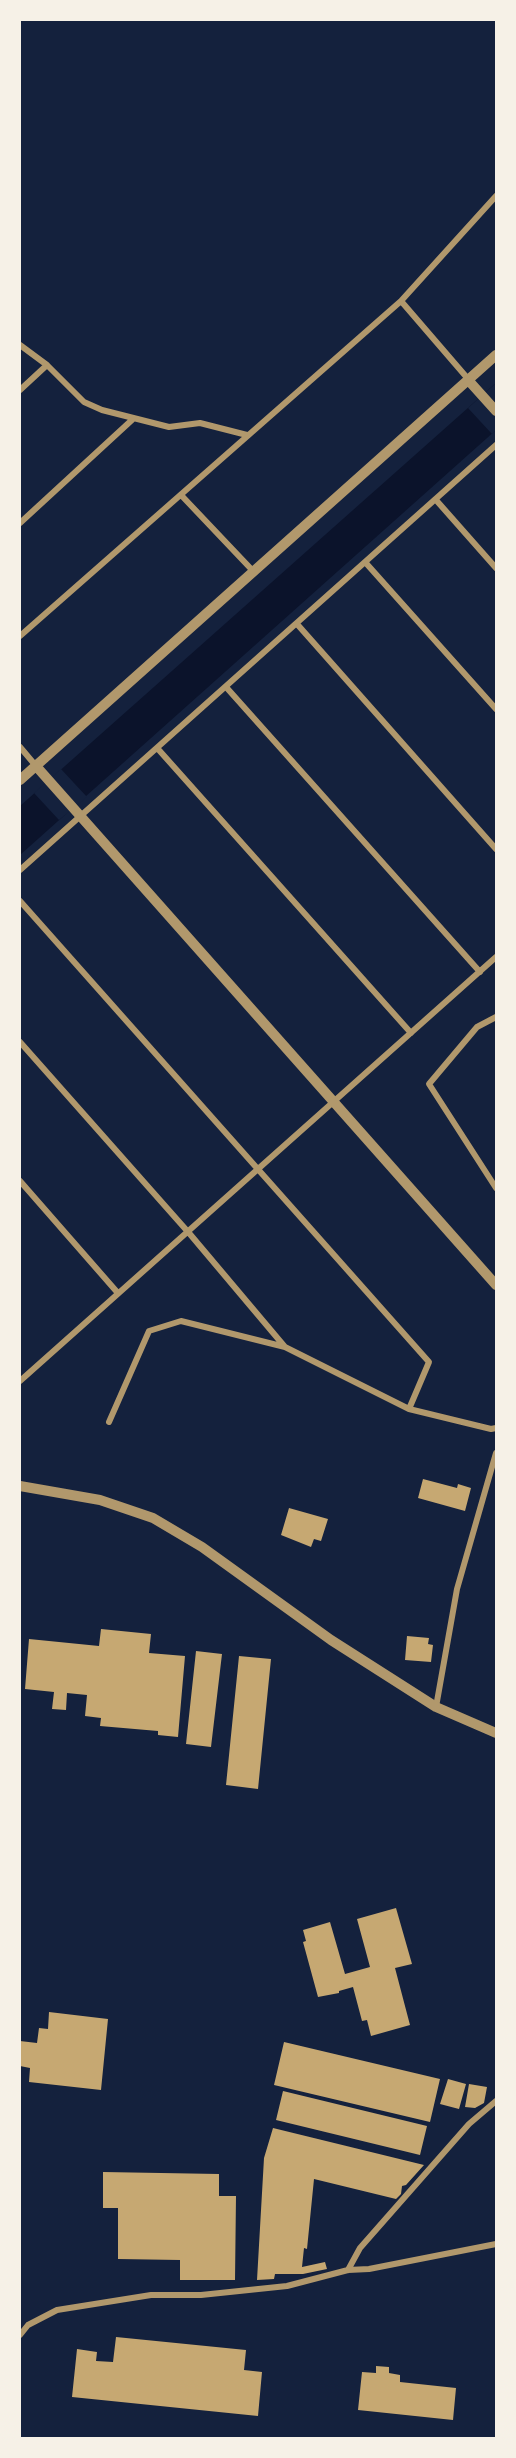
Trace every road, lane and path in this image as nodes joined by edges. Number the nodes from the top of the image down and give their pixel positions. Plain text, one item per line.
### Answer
1 (496, 196) edge
2 (401, 301) junction
3 (20, 345) edge
4 (496, 356) edge
5 (47, 365) junction
6 (469, 381) junction
7 (20, 390) edge
8 (496, 411) edge
9 (133, 419) junction
10 (247, 435) junction
11 (496, 445) edge
12 (182, 495) junction
13 (436, 500) junction
14 (20, 523) edge
15 (365, 562) junction
16 (496, 568) edge
17 (254, 572) junction
18 (297, 624) junction
19 (20, 636) edge
20 (226, 687) junction
21 (496, 709) edge
22 (20, 747) edge
23 (158, 749) junction
24 (36, 766) junction
25 (20, 780) edge
26 (76, 812) junction
27 (496, 849) edge
28 (20, 870) edge
29 (20, 901) edge
30 (496, 957) edge
31 (480, 972) junction
32 (496, 1017) edge
33 (411, 1033) junction
34 (20, 1042) edge
35 (334, 1103) junction
36 (257, 1169) junction
37 (20, 1181) edge
38 (496, 1188) edge
39 (189, 1233) junction
40 (496, 1285) edge
41 (117, 1292) junction
42 (285, 1347) junction
43 (20, 1381) edge
44 (409, 1409) junction
45 (109, 1422) dead end
46 (496, 1428) edge
47 (496, 1454) edge
48 (20, 1486) edge
49 (436, 1707) junction
50 (496, 1733) edge
51 (496, 2101) edge
52 (496, 2244) edge
53 (348, 2270) junction
54 (20, 2335) edge

1 - 2 street
2 - 6 street
2 - 10 street
3 - 5 street
4 - 6 street
5 - 7 street
5 - 9 street
6 - 8 street
6 - 17 street
9 - 10 street
9 - 14 street
10 - 12 street
11 - 13 street
12 - 17 street
12 - 19 street
13 - 15 street
13 - 16 street
15 - 18 street
15 - 21 street
17 - 24 street
18 - 20 street
18 - 27 street
20 - 23 street
20 - 31 street
22 - 24 street
23 - 26 street
23 - 33 street
24 - 25 street
24 - 26 street
26 - 28 street
26 - 35 street
29 - 36 street
30 - 31 street
31 - 33 street
32 - 38 street
33 - 35 street
34 - 39 street
35 - 36 street
35 - 40 street
36 - 39 street
36 - 44 street
37 - 41 street
39 - 41 street
39 - 42 street
41 - 43 street
42 - 44 street
42 - 45 street
44 - 46 street
47 - 49 street
48 - 49 street
49 - 50 street
51 - 53 street
52 - 53 street
53 - 54 street

